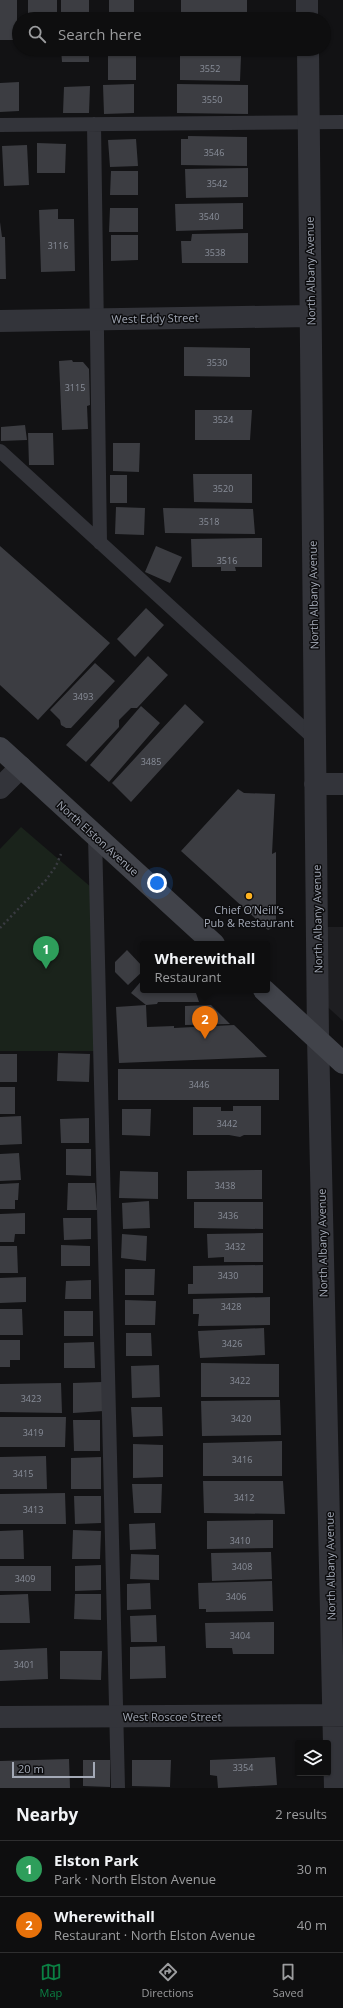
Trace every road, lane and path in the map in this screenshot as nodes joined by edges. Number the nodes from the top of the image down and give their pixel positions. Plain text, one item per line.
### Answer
1 (307, 0) edge
2 (307, 12) edge
3 (308, 56) edge
4 (308, 122) junction
5 (343, 122) edge
6 (94, 124) junction
7 (0, 125) edge
8 (310, 316) junction
9 (97, 319) junction
10 (0, 320) edge
11 (0, 451) edge
12 (100, 543) junction
13 (315, 739) junction
14 (0, 748) edge
15 (20, 767) junction
16 (315, 784) junction
17 (343, 784) edge
18 (0, 788) edge
19 (96, 836) junction
20 (61, 854) dead end
21 (0, 928) edge
22 (211, 941) edge
23 (267, 993) edge
24 (318, 1038) junction
25 (343, 1063) edge
26 (338, 1715) edge
27 (117, 1716) junction
28 (0, 1717) edge
29 (118, 1788) edge
30 (335, 1788) edge

1 - 2 street
3 - 4 street, North Albany Avenue
4 - 5 lane
4 - 6 lane
4 - 8 street, North Albany Avenue
6 - 7 lane
6 - 9 lane
8 - 9 street, West Eddy Street
8 - 13 street, North Albany Avenue
9 - 10 street, West Eddy Street
9 - 12 lane
11 - 12 lane
12 - 13 lane
13 - 16 street, North Albany Avenue
14 - 15 main road, North Elston Avenue
15 - 18 street
15 - 19 main road, North Elston Avenue
16 - 17 street
16 - 24 street, North Albany Avenue
19 - 22 main road, North Elston Avenue
19 - 27 lane
20 - 21 path
23 - 24 main road
24 - 25 main road
24 - 26 street, North Albany Avenue
26 - 27 street, West Roscoe Street
26 - 30 street, North Albany Avenue
27 - 28 street, West Roscoe Street
27 - 29 lane

